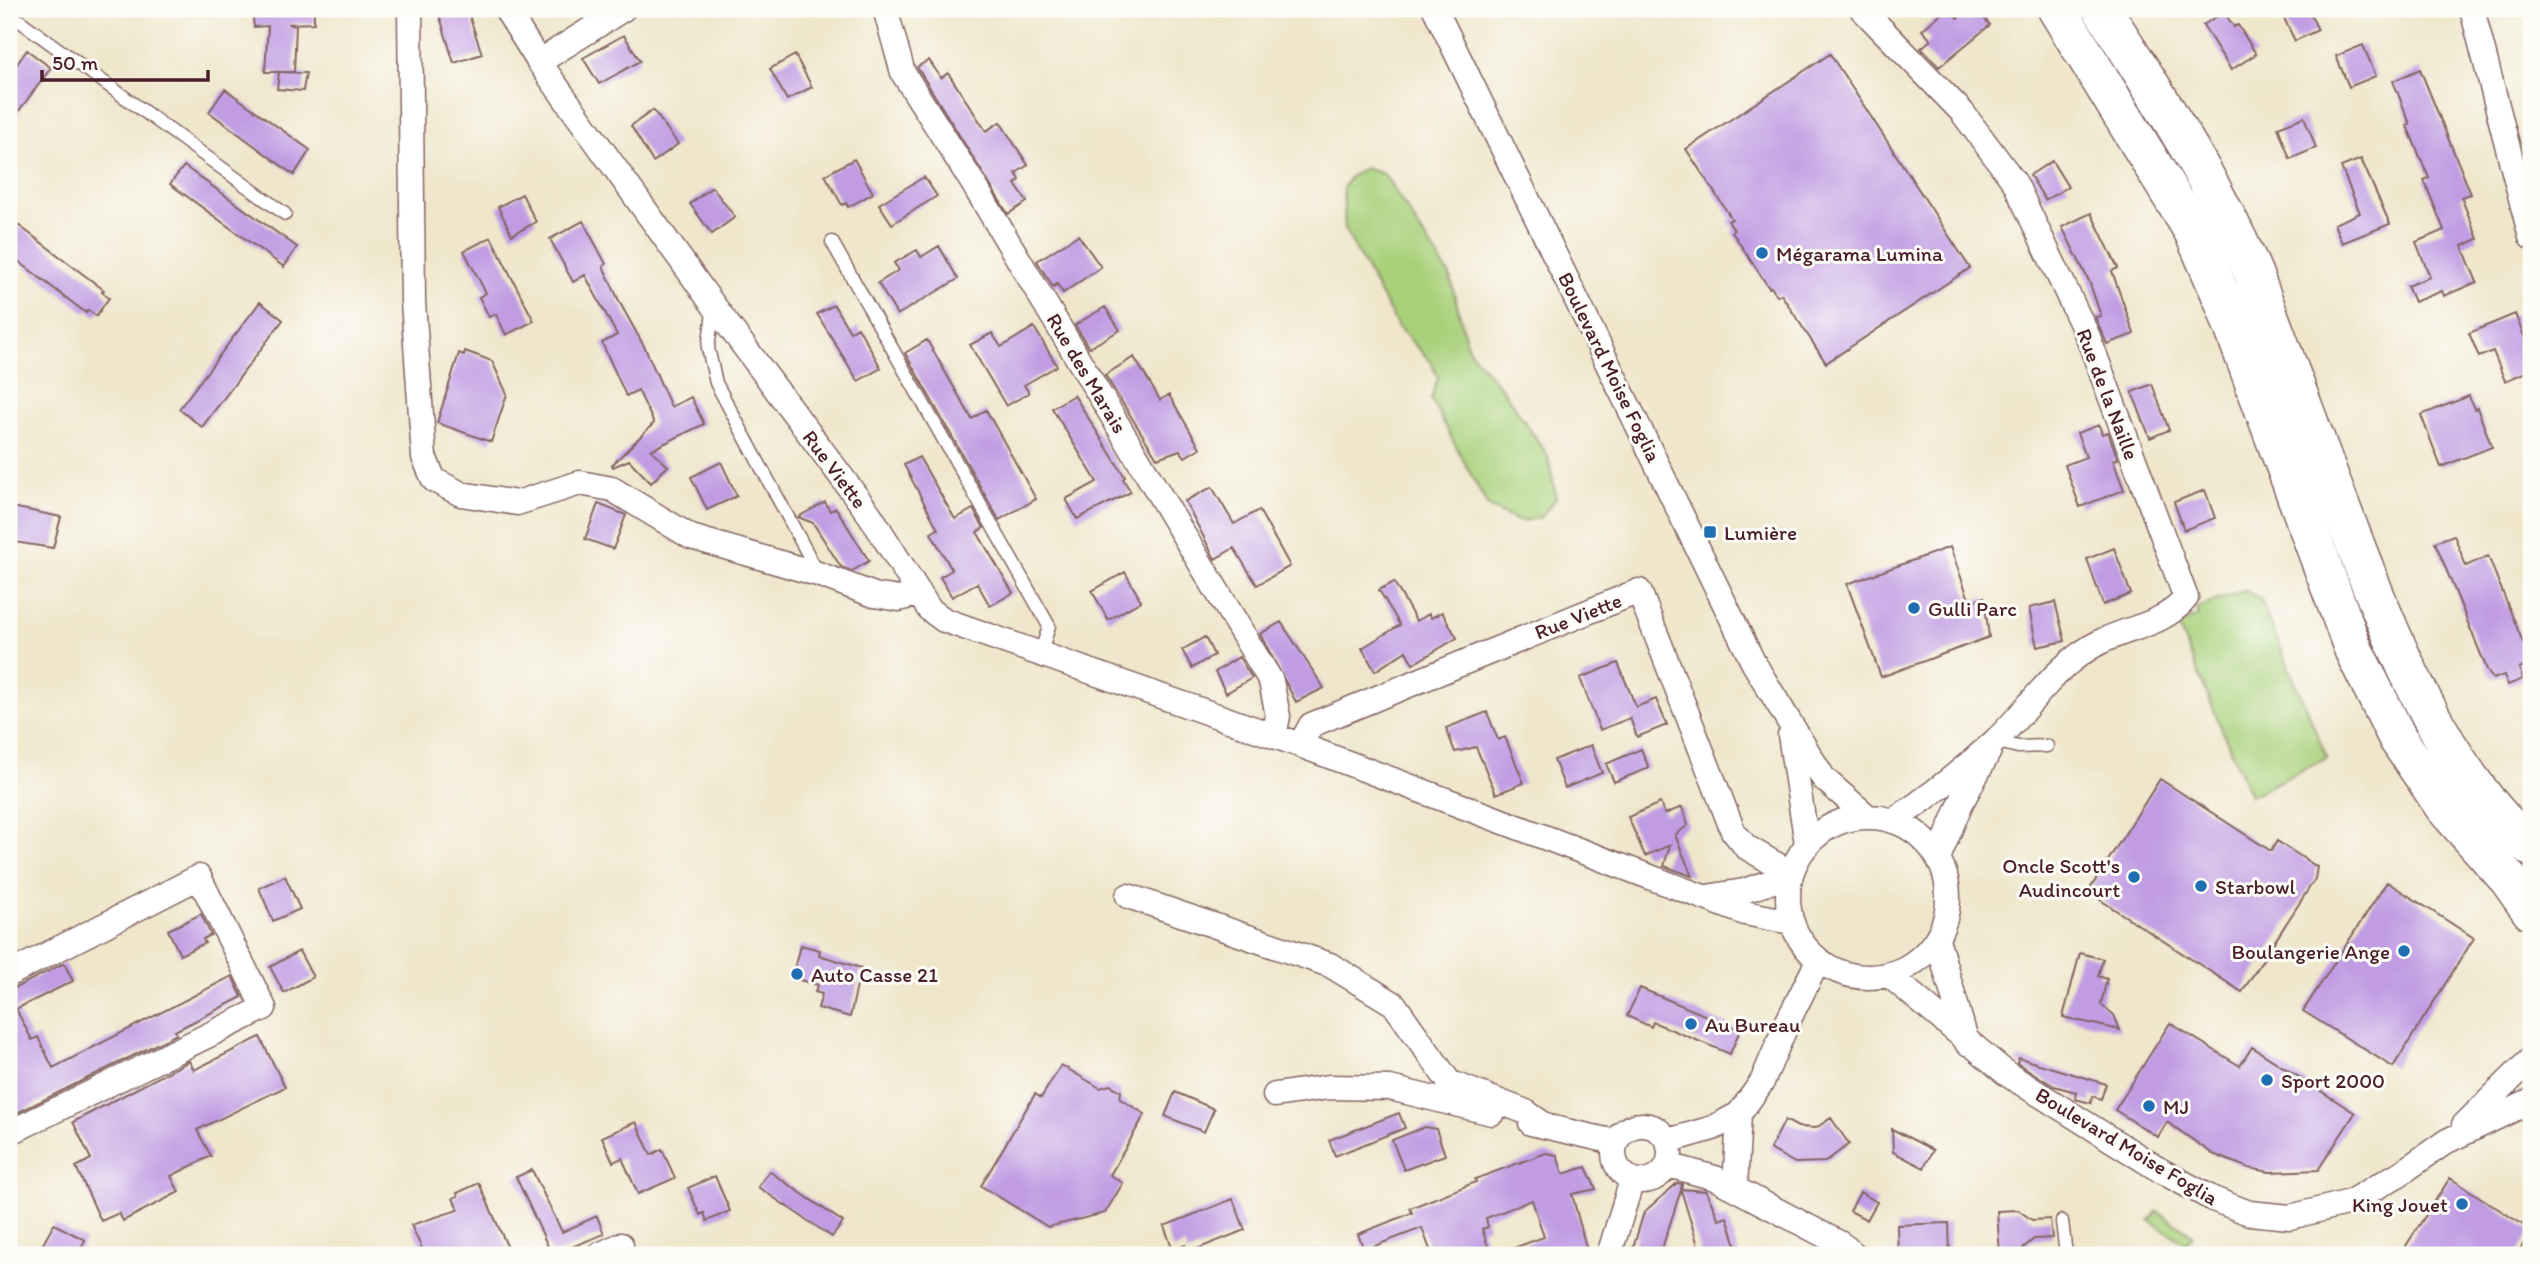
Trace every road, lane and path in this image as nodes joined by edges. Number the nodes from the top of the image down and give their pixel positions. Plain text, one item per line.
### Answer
1 (410, 9) edge
2 (506, 9) edge
3 (623, 9) edge
4 (1435, 9) edge
5 (1862, 9) edge
6 (2057, 9) edge
7 (2102, 9) edge
8 (2472, 9) edge
9 (886, 12) dead end
10 (9, 13) edge
11 (539, 62) junction
12 (285, 214) dead end
13 (2531, 237) edge
14 (832, 242) dead end
15 (714, 306) junction
16 (818, 574) junction
17 (917, 594) junction
18 (1041, 652) junction
19 (1788, 724) junction
20 (1274, 736) junction
21 (1994, 741) junction
22 (1300, 746) junction
23 (2047, 746) dead end
24 (1868, 817) junction
25 (1893, 821) junction
26 (1807, 845) junction
27 (2531, 847) edge
28 (1938, 858) junction
29 (1790, 874) junction
30 (1128, 896) dead end
31 (1703, 897) junction
32 (2531, 911) edge
33 (1791, 922) junction
34 (1937, 939) junction
35 (1818, 961) junction
36 (9, 974) edge
37 (1889, 975) junction
38 (1967, 1043) junction
39 (2531, 1059) edge
40 (1275, 1095) dead end
41 (2531, 1101) edge
42 (1739, 1114) junction
43 (1546, 1126) junction
44 (9, 1133) edge
45 (2447, 1141) junction
46 (1615, 1142) junction
47 (1668, 1153) junction
48 (1632, 1180) junction
49 (1735, 1188) junction
50 (2062, 1220) dead end
51 (1609, 1255) edge
52 (1855, 1255) edge
53 (2066, 1255) edge

1 - 16 street
2 - 11 street, Rue Viette
3 - 11 street
4 - 19 street, Boulevard Moise Foglia
5 - 21 street, Rue de la Naille
6 - 32 main road
7 - 27 main road
8 - 13 street
9 - 20 street, Rue des Marais
10 - 12 lane
11 - 15 street, Rue Viette
14 - 18 lane
15 - 16 lane
15 - 17 street, Rue Viette
16 - 17 street
17 - 18 street, Rue Viette
18 - 20 street, Rue Viette
19 - 24 street, Boulevard Moise Foglia
19 - 26 street, Boulevard Moise Foglia
20 - 22 street, Rue Viette
21 - 23 lane
21 - 25 street
21 - 28 street
22 - 29 street, Rue Viette
22 - 31 street, Rue Viette
24 - 25 street
24 - 26 street
25 - 28 street
26 - 29 street
28 - 34 street
29 - 31 street, Rue Viette
29 - 33 street
30 - 43 street
31 - 33 street, Rue Viette
33 - 35 street
34 - 37 street
34 - 38 street
35 - 37 street
35 - 42 street
36 - 44 street
37 - 38 street, Boulevard Moise Foglia
38 - 45 street, Boulevard Moise Foglia
39 - 45 street, Boulevard Moise Foglia
40 - 43 street
41 - 45 street, Boulevard Moise Foglia
42 - 47 street
42 - 49 street
43 - 46 street
46 - 47 street
46 - 48 street
47 - 48 street
47 - 49 street
48 - 51 street
49 - 52 street
50 - 53 lane

